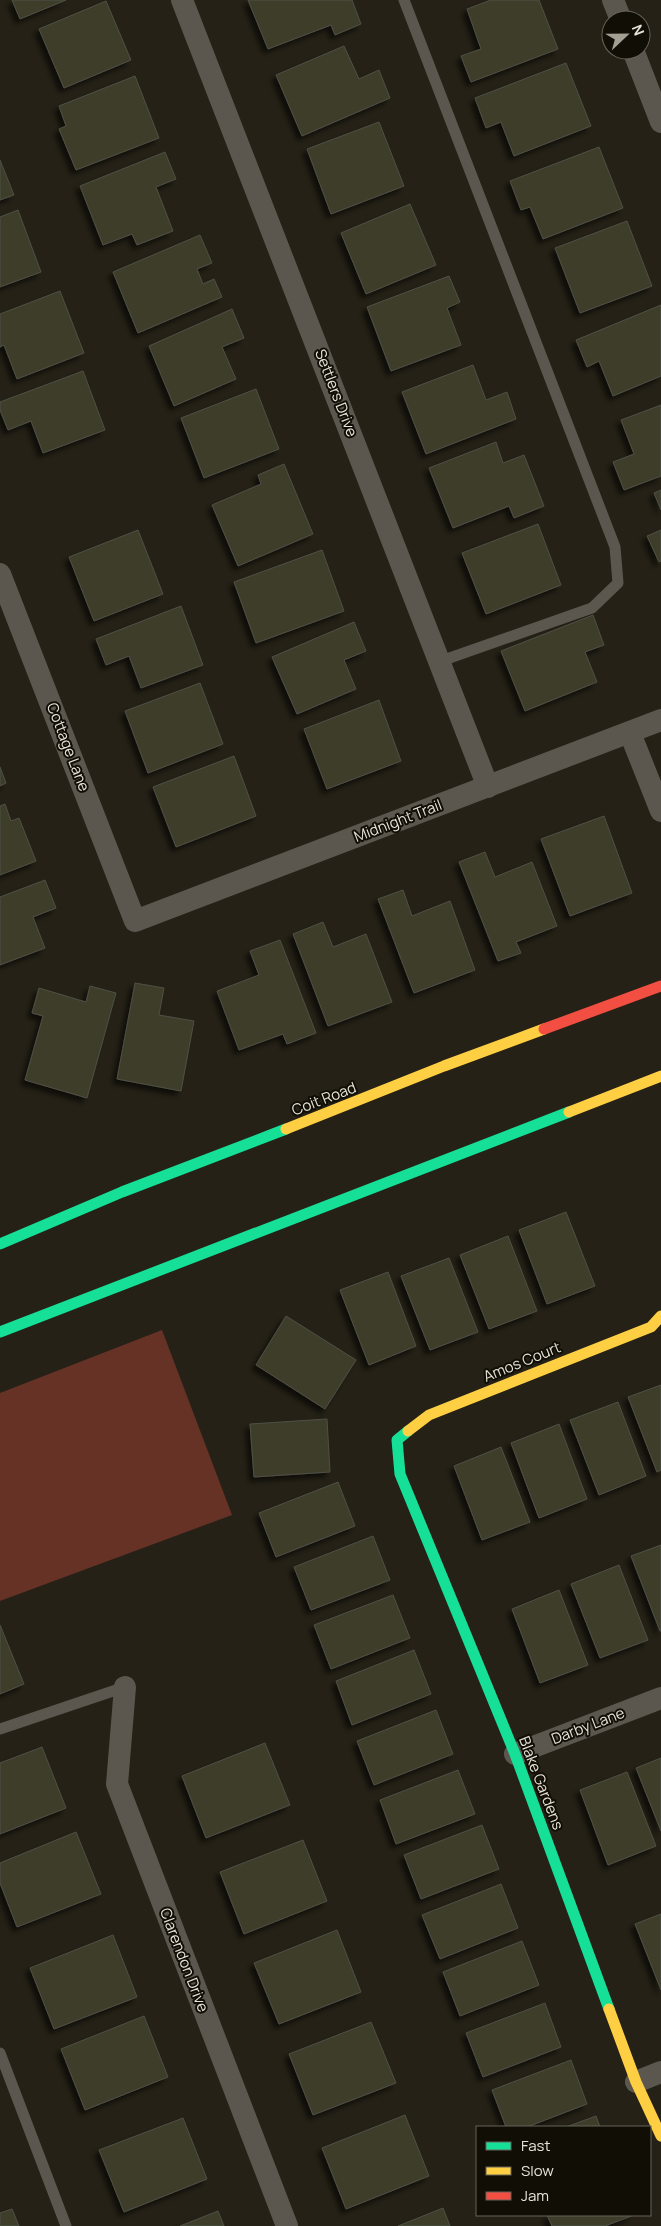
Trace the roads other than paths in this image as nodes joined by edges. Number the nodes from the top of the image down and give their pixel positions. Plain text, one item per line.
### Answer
1 (182, 0) edge
2 (404, 0) edge
3 (637, 60) edge
4 (661, 122) edge
5 (0, 574) edge
6 (441, 661) junction
7 (661, 720) edge
8 (630, 733) junction
9 (488, 787) junction
10 (661, 810) edge
11 (135, 921) joint
12 (661, 986) edge
13 (661, 1076) edge
14 (0, 1244) edge
15 (661, 1316) edge
16 (0, 1332) edge
17 (397, 1440) joint
18 (125, 1687) joint
19 (661, 1698) edge
20 (0, 1729) edge
21 (515, 1754) junction
22 (0, 2053) edge
23 (661, 2072) edge
24 (636, 2082) junction
25 (661, 2136) edge
26 (66, 2226) edge
27 (287, 2226) edge

1 - 6 street, Settlers Drive
2 - 6 lane
3 - 4 street
5 - 11 street, Cottage Lane
6 - 9 street, Settlers Drive
7 - 8 street, Midnight Trail
8 - 9 street, Midnight Trail
8 - 10 street
9 - 11 street, Midnight Trail
12 - 14 main road, Coit Road
13 - 16 main road
15 - 17 main road, Amos Court
17 - 21 main road, Blake Gardens
18 - 20 lane
18 - 27 street, Clarendon Drive
19 - 21 street, Darby Lane
21 - 24 main road, Blake Gardens
22 - 26 lane
23 - 24 street
24 - 25 main road, Blake Gardens

